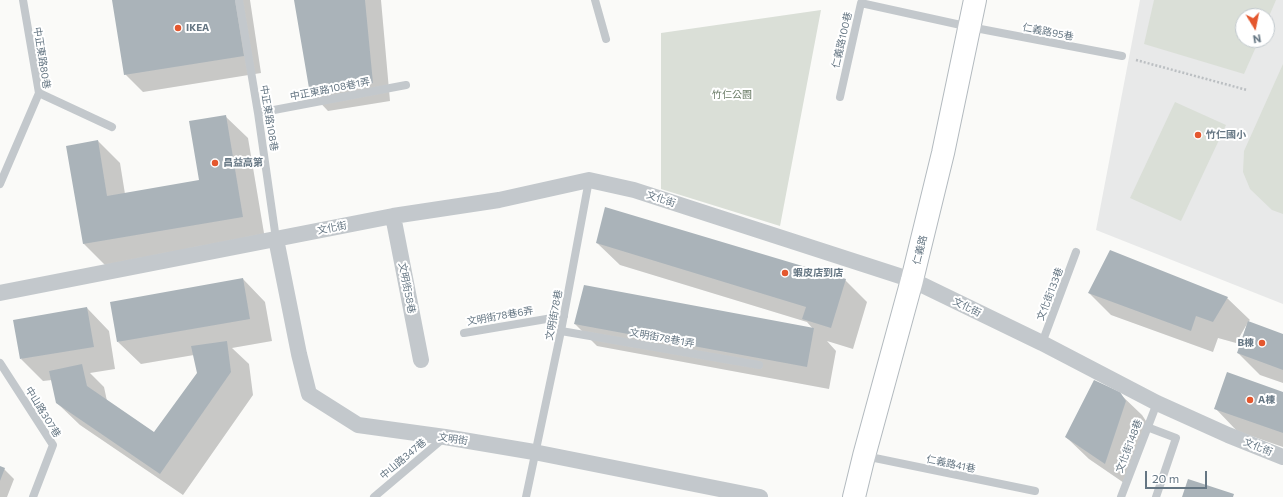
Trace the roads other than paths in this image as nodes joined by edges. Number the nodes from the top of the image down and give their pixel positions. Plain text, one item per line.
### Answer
1 (23, 0) edge
2 (239, 0) edge
3 (595, 0) edge
4 (975, 0) edge
5 (970, 27) junction
6 (606, 39) dead end
7 (1122, 56) road end
8 (406, 85) dead end
9 (39, 93) junction
10 (840, 97) dead end
11 (258, 113) junction
12 (112, 127) dead end
13 (589, 180) junction
14 (0, 184) edge
15 (393, 216) junction
16 (276, 239) junction
17 (1076, 252) dead end
18 (912, 280) junction
19 (0, 292) edge
20 (564, 316) junction
21 (561, 331) junction
22 (464, 333) dead end
23 (1042, 343) junction
24 (421, 360) dead end
25 (0, 362) edge
26 (759, 365) dead end
27 (1157, 403) junction
28 (1147, 427) junction
29 (445, 437) junction
30 (534, 452) junction
31 (864, 456) junction
32 (1283, 457) edge
33 (1035, 491) dead end
34 (33, 497) edge
35 (374, 497) edge
36 (526, 497) edge
37 (760, 497) edge
38 (854, 497) edge
39 (1121, 497) edge
40 (1156, 497) edge

1 - 9 lane, 中正東路80巷
2 - 11 lane, 中正東路108巷
3 - 6 lane
4 - 5 street, 仁義路
5 - 7 lane, 仁義路95巷
5 - 10 lane, 仁義路100巷
5 - 18 street, 仁義路
8 - 11 lane, 中正東路108巷1弄
9 - 12 lane
9 - 14 lane, 中正東路80巷
11 - 16 lane, 中正東路108巷
13 - 15 street, 文化街
13 - 18 street, 文化街
13 - 20 lane, 文明街78巷
15 - 16 street, 文化街
15 - 24 street, 文明街58巷
16 - 19 street, 文化街
16 - 29 street, 文明街
17 - 23 lane, 文化街133巷
18 - 23 street, 文化街
18 - 31 street, 仁義路
20 - 21 lane, 文明街78巷
20 - 22 lane, 文明街78巷6弄
21 - 26 lane, 文明街78巷1弄
21 - 30 lane, 文明街78巷
23 - 27 street, 文化街
25 - 34 lane, 中山路307巷
27 - 28 lane, 文化街148巷
27 - 32 street, 文化街
28 - 39 lane, 文化街148巷
28 - 40 lane
29 - 30 street, 文明街
29 - 35 lane, 中山路347巷
30 - 36 lane, 文明街78巷
30 - 37 street, 文明街
31 - 33 lane, 仁義路41巷
31 - 38 street, 仁義路

